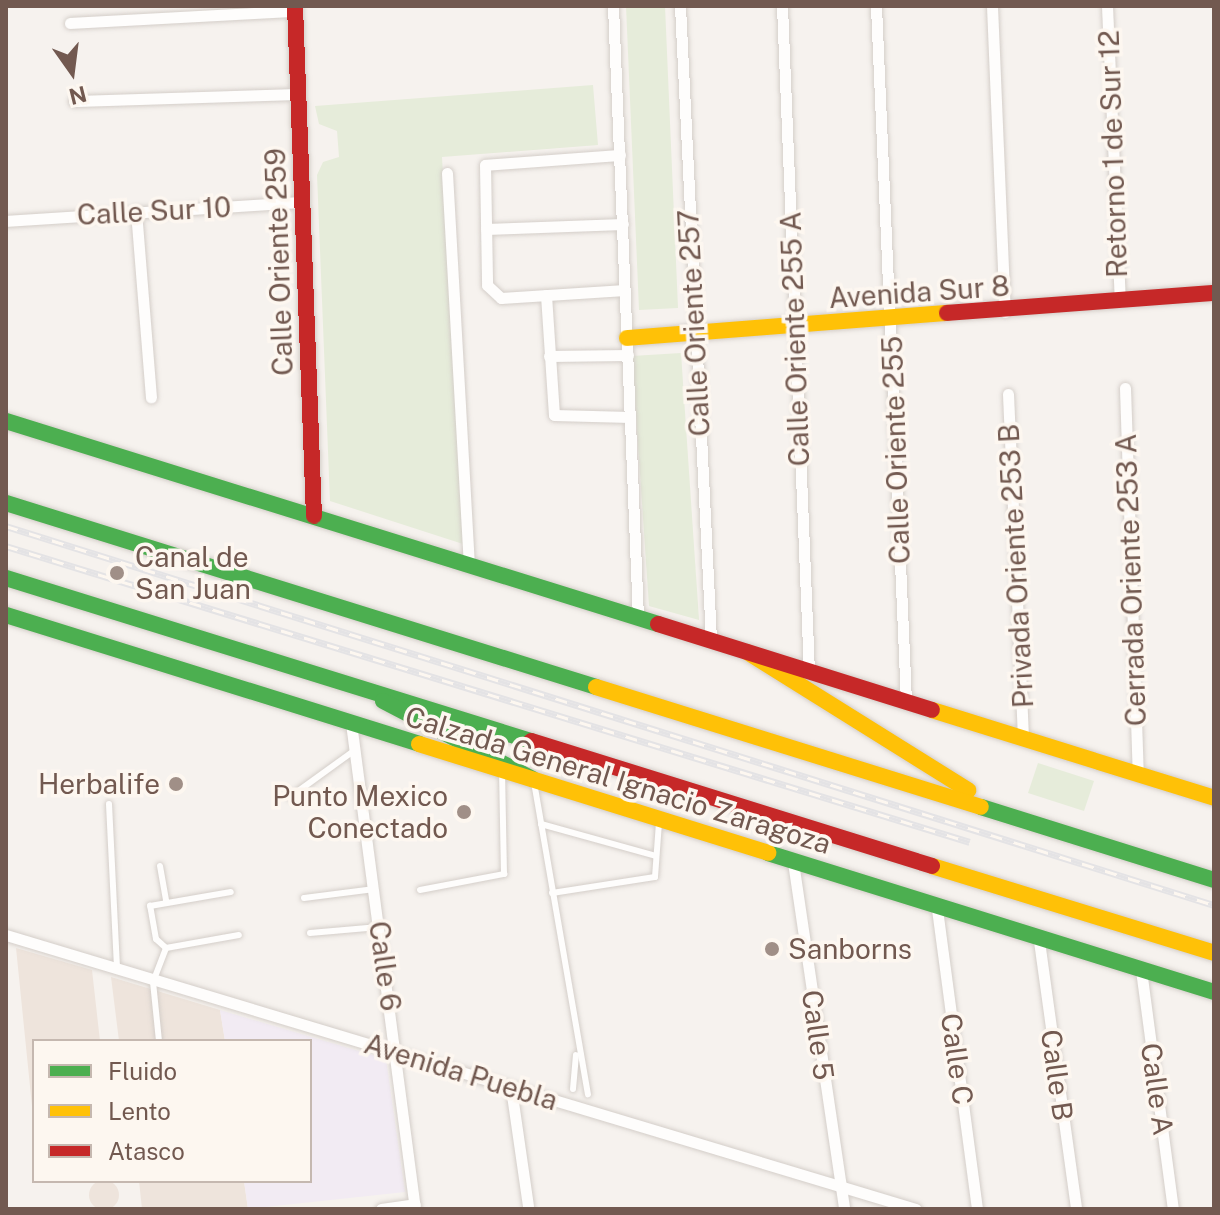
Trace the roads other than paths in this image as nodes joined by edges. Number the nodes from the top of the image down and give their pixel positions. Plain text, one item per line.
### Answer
1 (613, 6) edge
2 (680, 6) edge
3 (782, 6) edge
4 (876, 6) edge
5 (992, 6) edge
6 (1107, 6) edge
7 (295, 9) edge
8 (70, 23) dead end
9 (299, 94) junction
10 (74, 101) dead end
11 (620, 155) junction
12 (447, 173) dead end
13 (302, 202) junction
14 (136, 211) junction
15 (6, 221) edge
16 (623, 224) junction
17 (486, 229) junction
18 (625, 290) junction
19 (1214, 293) edge
20 (546, 295) junction
21 (1120, 302) junction
22 (1005, 312) junction
23 (892, 321) junction
24 (794, 326) junction
25 (693, 333) junction
26 (627, 338) junction
27 (628, 355) junction
28 (549, 356) junction
29 (1125, 388) dead end
30 (1008, 394) dead end
31 (151, 397) dead end
32 (630, 417) junction
33 (6, 421) edge
34 (6, 503) edge
35 (314, 516) junction
36 (469, 565) junction
37 (6, 578) edge
38 (6, 615) edge
39 (638, 617) junction
40 (711, 639) junction
41 (747, 652) junction
42 (809, 672) junction
43 (367, 689) junction
44 (906, 702) junction
45 (351, 723) junction
46 (1023, 738) junction
47 (355, 750) junction
48 (502, 771) junction
49 (1138, 771) junction
50 (533, 779) junction
51 (290, 797) dead end
52 (1214, 798) edge
53 (109, 804) dead end
54 (1003, 810) junction
55 (659, 822) junction
56 (541, 824) junction
57 (656, 856) junction
58 (793, 862) junction
59 (160, 866) dead end
60 (1214, 880) edge
61 (374, 889) junction
62 (420, 890) dead end
63 (231, 892) dead end
64 (552, 893) junction
65 (304, 898) dead end
66 (166, 901) junction
67 (937, 909) junction
68 (379, 927) junction
69 (310, 933) dead end
70 (6, 935) edge
71 (239, 935) dead end
72 (1039, 941) junction
73 (166, 948) junction
74 (1214, 953) edge
75 (117, 970) junction
76 (1141, 970) junction
77 (153, 982) junction
78 (1214, 992) edge
79 (159, 1039) edge
80 (576, 1048) junction
81 (397, 1053) junction
82 (511, 1088) junction
83 (573, 1089) dead end
84 (588, 1094) dead end
85 (840, 1184) junction
86 (415, 1206) edge
87 (528, 1206) dead end
88 (381, 1209) edge
89 (844, 1209) edge
90 (916, 1209) edge
91 (977, 1209) edge
92 (1076, 1209) edge
93 (1173, 1209) edge

1 - 11 street
2 - 25 street, Calle Oriente 257
3 - 24 street, Calle Oriente 255 A
4 - 23 street, Calle Oriente 255
5 - 22 street
6 - 21 street, Retorno 1 de Sur 12
7 - 8 street
7 - 9 main road, Calle Oriente 259
9 - 10 street
9 - 13 main road, Calle Oriente 259
11 - 16 street
11 - 17 street
12 - 36 street
13 - 14 street, Calle Sur 10
13 - 35 main road, Calle Oriente 259
14 - 15 street, Calle Sur 10
14 - 31 street
16 - 17 street
16 - 18 street
17 - 20 street
18 - 20 street
18 - 26 street
19 - 21 main road, Avenida Sur 8
20 - 28 street
21 - 22 main road, Avenida Sur 8
22 - 23 main road, Avenida Sur 8
23 - 24 main road, Avenida Sur 8
23 - 44 street, Calle Oriente 255
24 - 25 main road, Avenida Sur 8
24 - 42 street, Calle Oriente 255 A
25 - 26 main road, Avenida Sur 8
25 - 40 street, Calle Oriente 257
26 - 27 street
27 - 28 street
27 - 32 street
28 - 32 street
29 - 49 street, Cerrada Oriente 253 A
30 - 46 street, Privada Oriente 253 B
32 - 39 street
33 - 35 main road
34 - 54 main road
35 - 36 main road
36 - 39 main road
37 - 43 main road, Calzada General Ignacio Zaragoza
38 - 45 main road, Calzada General Ignacio Zaragoza
39 - 40 main road
40 - 41 main road
41 - 42 main road
41 - 54 main road
42 - 44 main road
43 - 50 main road
43 - 74 main road, Calzada General Ignacio Zaragoza
44 - 46 main road
45 - 47 street, Calle 6
45 - 48 main road, Calzada General Ignacio Zaragoza
46 - 49 main road
47 - 51 lane
47 - 61 street, Calle 6
48 - 50 main road, Calzada General Ignacio Zaragoza
48 - 62 lane
49 - 52 main road
50 - 55 main road, Calzada General Ignacio Zaragoza
50 - 56 lane
53 - 75 lane
54 - 60 main road
55 - 57 lane
55 - 58 main road, Calzada General Ignacio Zaragoza
56 - 57 lane
56 - 64 lane
57 - 64 lane
58 - 67 main road, Calzada General Ignacio Zaragoza
58 - 85 street, Calle 5
59 - 66 lane
61 - 65 lane
61 - 68 street, Calle 6
63 - 66 lane
64 - 80 lane
66 - 73 lane
67 - 72 main road, Calzada General Ignacio Zaragoza
67 - 91 street, Calle C
68 - 69 lane
68 - 81 street, Calle 6
70 - 75 street, Avenida Puebla
71 - 73 lane
72 - 76 main road, Calzada General Ignacio Zaragoza
72 - 92 street, Calle B
73 - 77 lane
75 - 77 street, Avenida Puebla
76 - 78 main road, Calzada General Ignacio Zaragoza
76 - 93 street, Calle A
77 - 79 lane
77 - 81 street, Avenida Puebla
80 - 83 lane
80 - 84 lane
81 - 82 street, Avenida Puebla
81 - 86 street, Calle 6
82 - 85 street, Avenida Puebla
82 - 87 street
85 - 89 street, Calle 5
85 - 90 street, Avenida Puebla
86 - 88 street

